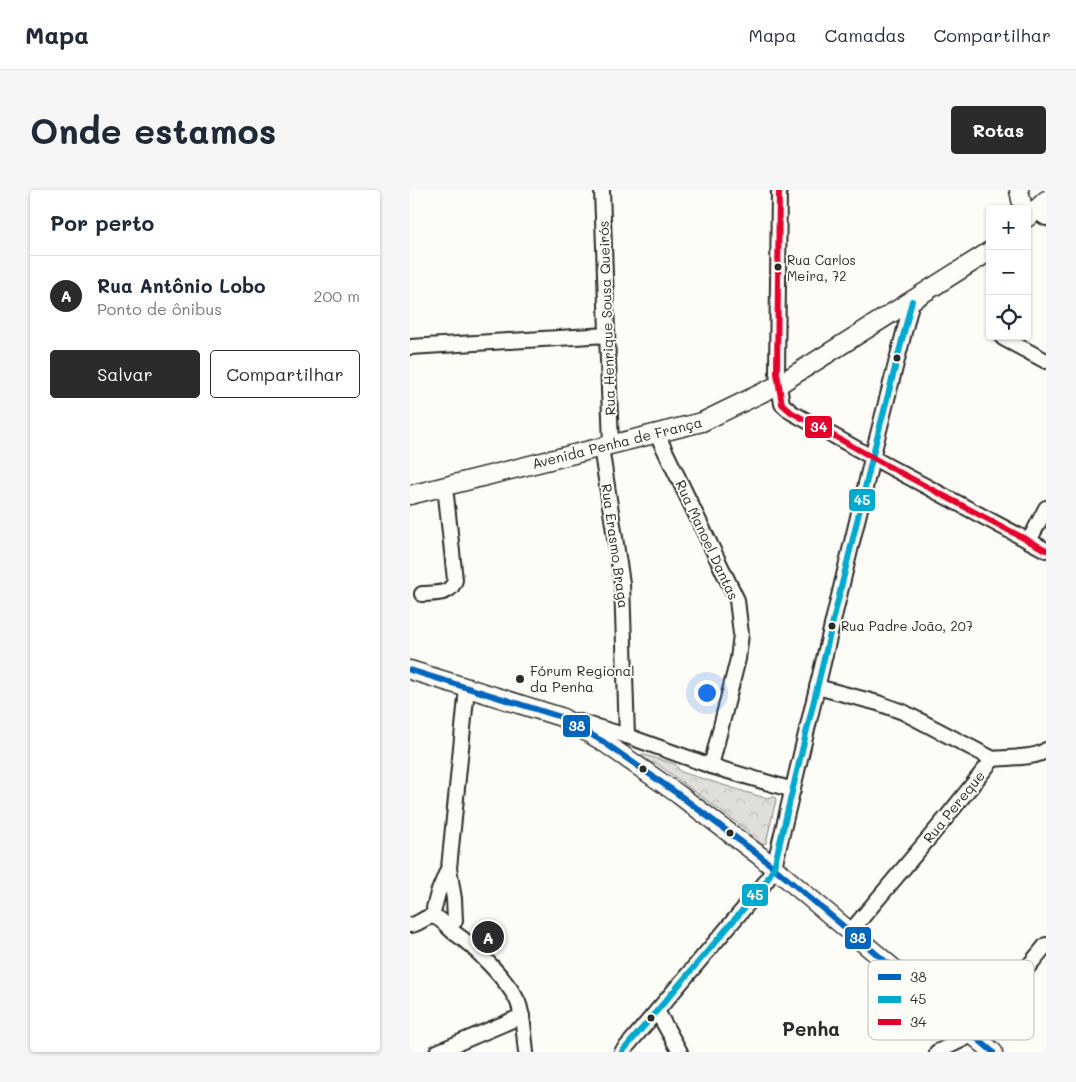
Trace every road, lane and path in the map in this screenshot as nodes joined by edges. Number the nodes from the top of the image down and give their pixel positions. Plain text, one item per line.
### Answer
1 (602, 190) edge
2 (779, 190) edge
3 (1019, 190) edge
4 (1035, 211) edge
5 (986, 254) edge
6 (912, 301) junction
7 (607, 335) junction
8 (1007, 340) edge
9 (410, 346) edge
10 (1046, 361) edge
11 (778, 385) junction
12 (657, 434) junction
13 (606, 446) junction
14 (872, 458) junction
15 (445, 486) junction
16 (410, 495) edge
17 (1046, 508) edge
18 (1029, 541) junction
19 (1046, 550) edge
20 (422, 594) dead end
21 (410, 670) edge
22 (817, 687) junction
23 (467, 688) junction
24 (562, 717) junction
25 (627, 736) junction
26 (1046, 750) edge
27 (993, 759) junction
28 (711, 766) junction
29 (792, 790) junction
30 (774, 867) junction
31 (449, 868) junction
32 (434, 908) junction
33 (410, 919) edge
34 (455, 921) junction
35 (410, 925) edge
36 (850, 932) junction
37 (462, 937) junction
38 (1046, 946) edge
39 (883, 960) edge
40 (1034, 960) edge
41 (657, 1011) junction
42 (522, 1016) junction
43 (960, 1040) edge
44 (979, 1040) edge
45 (437, 1052) edge
46 (526, 1052) edge
47 (622, 1052) edge
48 (680, 1052) edge
49 (937, 1052) edge
50 (993, 1052) edge

1 - 7 street, Rua Henrique Sousa Queirós
2 - 11 street
3 - 4 main road
5 - 6 main road, Avenida Penha de França
6 - 11 main road, Avenida Penha de França
6 - 14 street
7 - 9 street
7 - 13 street, Rua Henrique Sousa Queirós
8 - 10 street
11 - 12 main road, Avenida Penha de França
11 - 14 street
12 - 13 main road, Avenida Penha de França
12 - 28 street, Rua Manoel Dantas
13 - 15 main road, Avenida Penha de França
13 - 25 street, Rua Erasmo Braga
14 - 18 street
14 - 22 street
15 - 16 main road, Avenida Penha de França
15 - 20 street
17 - 18 street
18 - 19 street
21 - 23 main road
22 - 27 street, Rua Pereque
22 - 29 street
23 - 24 main road
23 - 31 street
24 - 25 street
24 - 30 main road
25 - 28 street
26 - 27 street
27 - 36 street, Rua Pereque
28 - 29 street
29 - 30 street
30 - 36 main road
30 - 41 street
31 - 32 street
31 - 34 street
32 - 33 street
32 - 34 street
34 - 37 street
35 - 37 street
36 - 39 main road
37 - 42 street
38 - 40 street
41 - 47 street
41 - 48 street
42 - 45 street
42 - 46 street
43 - 49 street
44 - 50 main road

